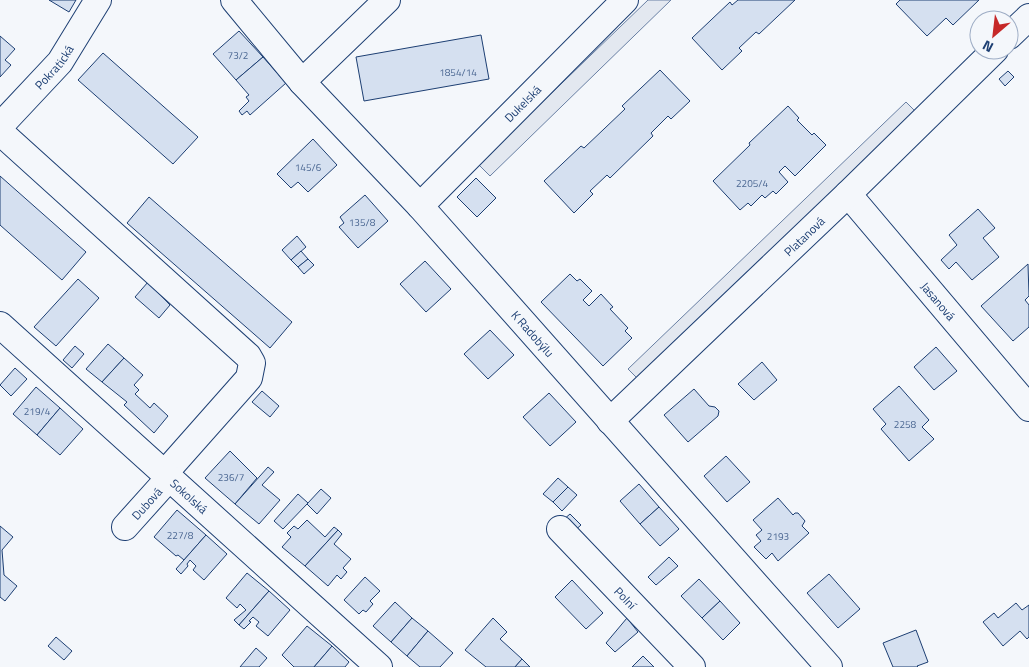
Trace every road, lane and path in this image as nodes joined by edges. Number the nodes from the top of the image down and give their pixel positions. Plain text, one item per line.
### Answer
1 (98, 0) edge
2 (234, 0) edge
3 (387, 0) edge
4 (626, 0) edge
5 (1029, 17) edge
6 (1019, 26) edge
7 (985, 60) edge
8 (302, 82) junction
9 (0, 126) edge
10 (0, 132) edge
11 (848, 194) junction
12 (420, 206) junction
13 (0, 325) edge
14 (1029, 408) edge
15 (610, 421) junction
16 (166, 476) junction
17 (125, 527) dead end
18 (560, 529) dead end
19 (379, 667) edge
20 (692, 667) edge
21 (829, 667) edge

1 - 9 street, Pokratická
2 - 8 street, K Radobýlu
3 - 8 street
4 - 12 street, Dukelská
5 - 6 street
7 - 11 street, Platanová
8 - 12 street, K Radobýlu
10 - 16 street, Dubová
11 - 14 street, Jasanová
11 - 15 street, Platanová
12 - 15 street, K Radobýlu
13 - 16 street, Sokolská
15 - 21 street, K Radobýlu
16 - 17 street, Dubová
16 - 19 street, Sokolská
18 - 20 street, Polní

